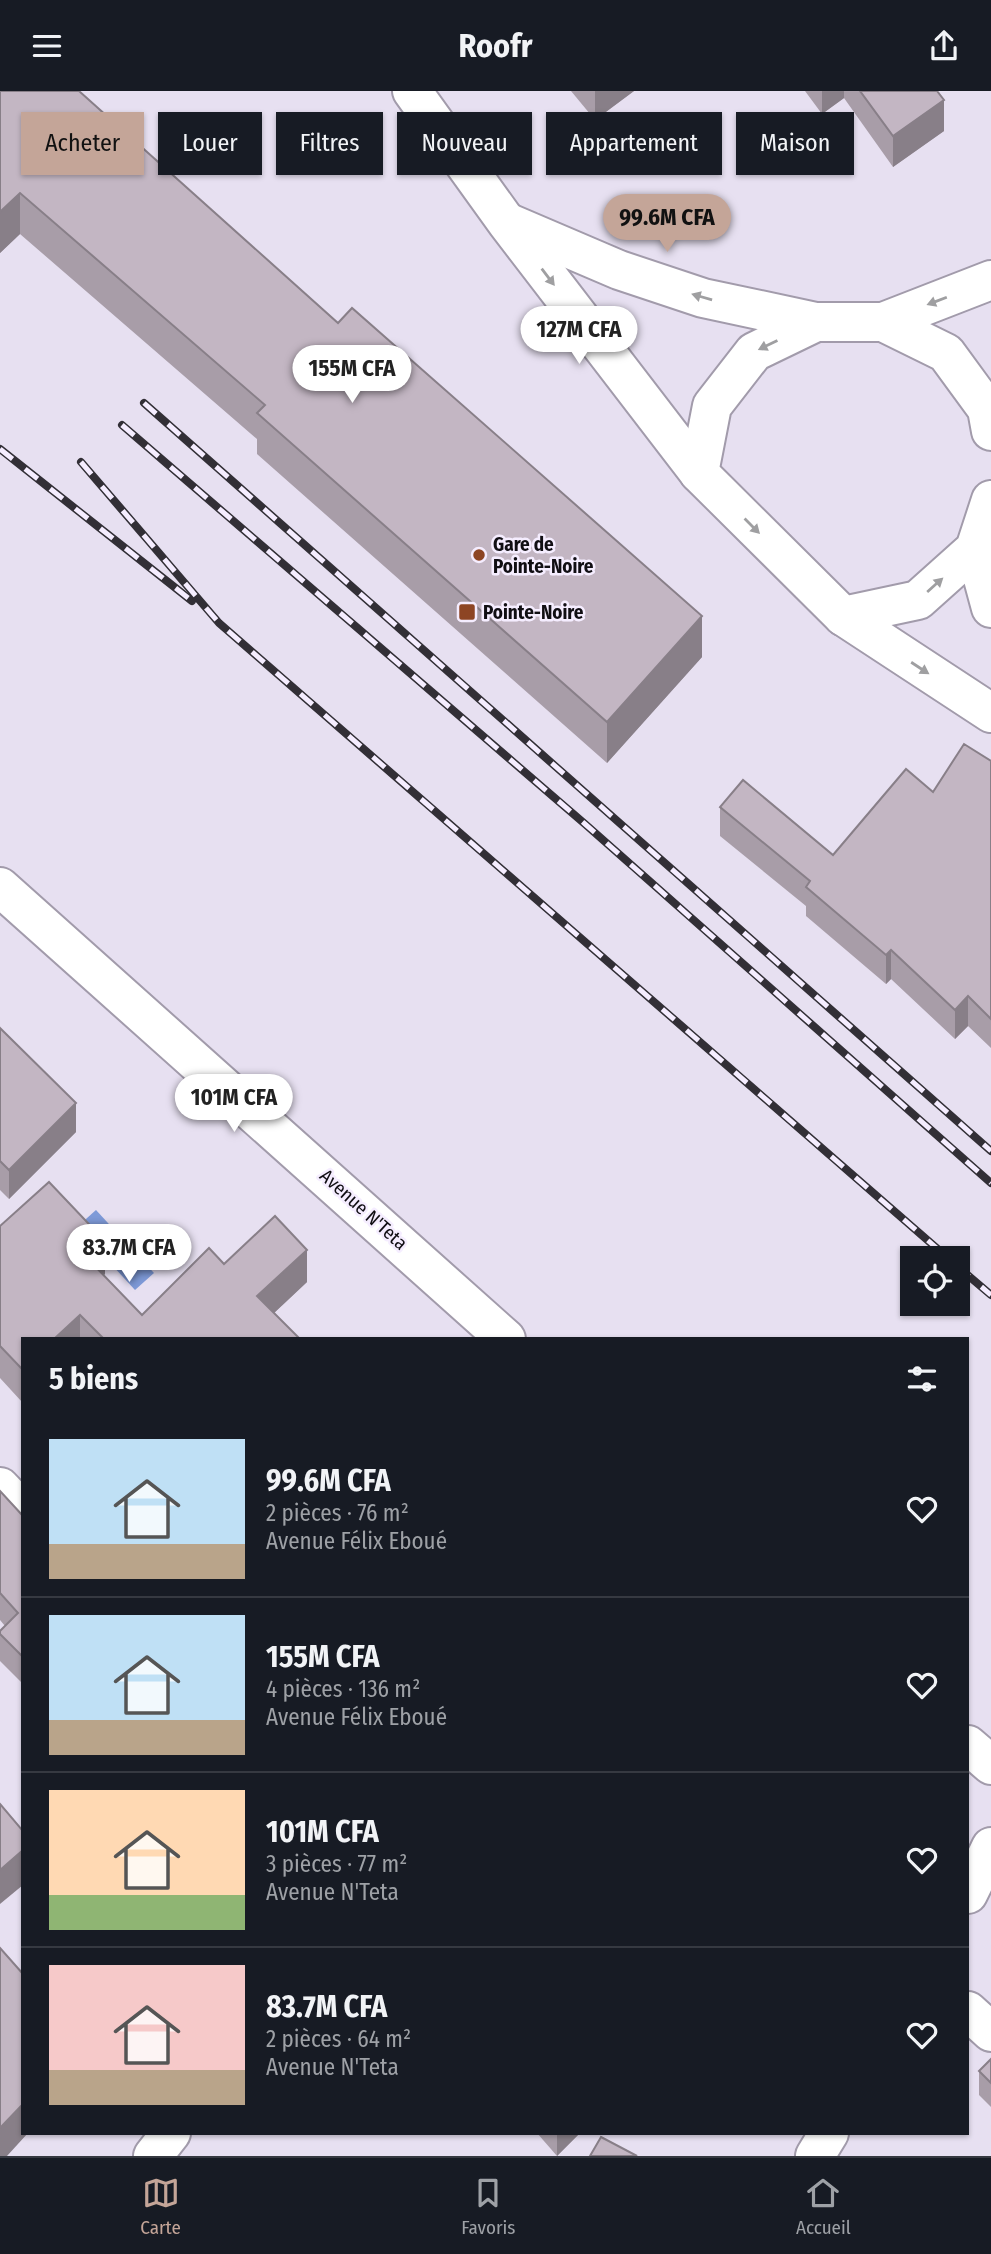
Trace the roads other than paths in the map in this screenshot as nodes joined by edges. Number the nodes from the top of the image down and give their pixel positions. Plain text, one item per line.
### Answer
1 (412, 91) edge
2 (507, 223) junction
3 (991, 280) edge
4 (816, 322) junction
5 (883, 322) junction
6 (991, 432) edge
7 (699, 473) junction
8 (991, 500) edge
9 (975, 548) junction
10 (991, 608) edge
11 (843, 616) junction
12 (991, 713) edge
13 (0, 887) edge
14 (504, 1337) edge
15 (0, 1487) edge
16 (21, 1509) edge
17 (969, 1746) edge
18 (991, 1765) edge
19 (991, 1847) edge
20 (969, 1892) edge
21 (969, 2012) edge
22 (991, 2032) edge
23 (169, 2135) edge
24 (829, 2135) edge
25 (153, 2156) edge
26 (815, 2156) edge

1 - 2 street
4 -> 2 street
2 -> 7 street
3 -> 5 street
4 - 5 street
4 -> 7 street
5 - 6 street
7 -> 11 street
8 - 9 street
9 - 10 street
11 -> 9 street
11 -> 12 street
13 - 14 street, Avenue N'Teta
15 - 16 street
17 - 18 street
19 - 20 street
21 - 22 street
23 - 25 street
24 - 26 street

